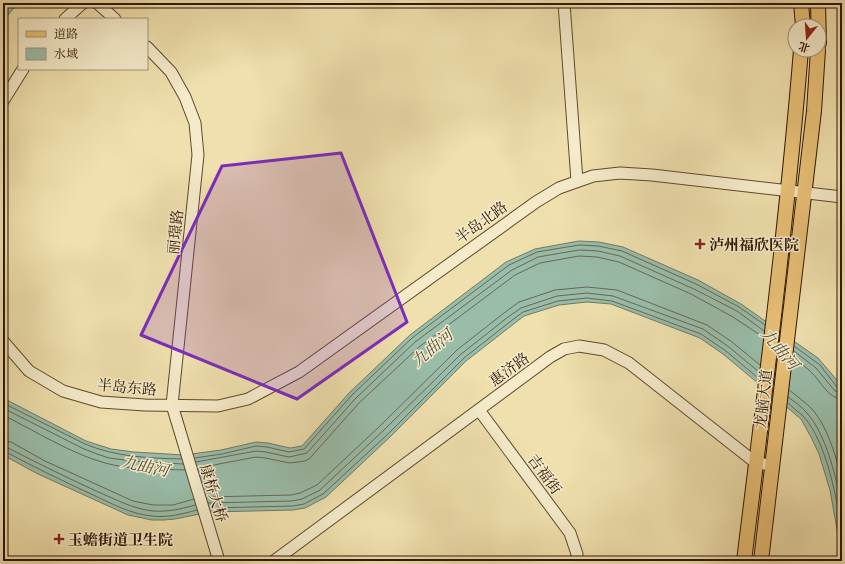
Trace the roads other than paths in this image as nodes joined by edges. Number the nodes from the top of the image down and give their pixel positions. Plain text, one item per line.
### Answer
1 (83, 3) edge
2 (97, 3) edge
3 (564, 3) edge
4 (801, 3) edge
5 (818, 3) edge
6 (66, 18) edge
7 (115, 18) edge
8 (802, 18) edge
9 (818, 18) edge
10 (148, 48) edge
11 (800, 58) edge
12 (817, 58) edge
13 (22, 70) edge
14 (3, 102) edge
15 (577, 181) junction
16 (787, 190) junction
17 (804, 192) junction
18 (842, 197) edge
19 (3, 341) edge
20 (172, 406) junction
21 (479, 410) junction
22 (181, 434) joint
23 (756, 463) junction
24 (773, 465) junction
25 (219, 561) edge
26 (274, 561) edge
27 (577, 561) edge
28 (744, 561) edge
29 (762, 561) edge

1 - 6 street
2 - 7 street
3 - 15 street
4 - 8 main road
5 - 9 main road
10 - 20 street, 丽璟路
11 - 16 main road, 龙脑大道
12 - 17 main road, 龙脑大道
13 - 14 street
15 - 16 street, 半岛北路
15 - 20 street, 半岛北路
16 - 17 street, 半岛北路
16 - 23 main road, 龙脑大道
17 - 18 street, 半岛北路
17 - 24 main road, 龙脑大道
19 - 20 street, 半岛东路
20 - 22 street, 丽璟路
21 - 23 street, 惠济路
21 - 26 street, 惠济路
21 - 27 street, 吉福街
22 - 25 street, 康桥大桥
23 - 24 street
23 - 28 main road, 龙脑大道
24 - 29 main road, 龙脑大道

